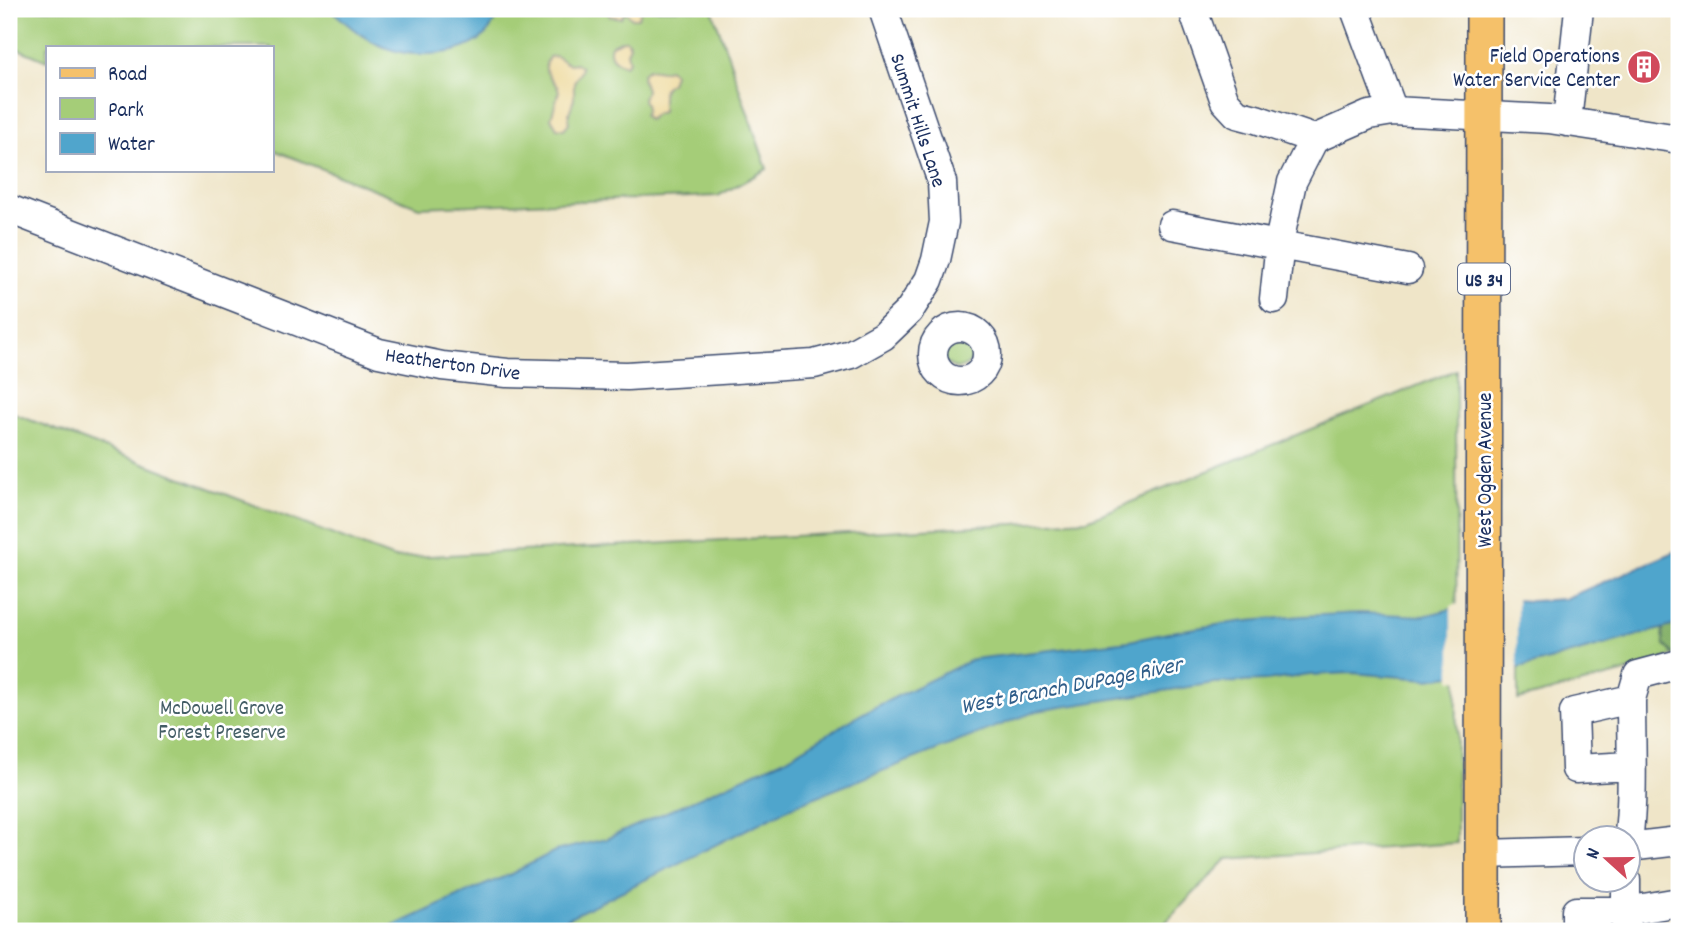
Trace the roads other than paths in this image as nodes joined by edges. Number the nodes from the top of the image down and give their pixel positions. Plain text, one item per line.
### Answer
1 (883, 9) edge
2 (1355, 9) edge
3 (1484, 9) edge
4 (1580, 9) edge
5 (1195, 16) dead end
6 (1393, 111) junction
7 (1483, 115) junction
8 (1567, 122) junction
9 (1314, 139) junction
10 (1679, 139) edge
11 (9, 209) edge
12 (1172, 225) dead end
13 (1279, 245) junction
14 (1408, 269) dead end
15 (1274, 299) dead end
16 (909, 312) junction
17 (939, 337) dead end
18 (1679, 664) edge
19 (1631, 699) junction
20 (1631, 766) junction
21 (1631, 824) edge
22 (1679, 841) edge
23 (1642, 845) edge
24 (1572, 851) edge
25 (1483, 854) junction
26 (1626, 894) edge
27 (1679, 902) edge
28 (1626, 921) edge
29 (1483, 931) edge
30 (1576, 931) edge

1 - 16 street, Summit Hills Lane
2 - 6 street
3 - 7 main road, West Ogden Avenue / US 34
4 - 8 street
5 - 9 street
6 - 7 street
6 - 9 street
7 - 8 street
7 - 25 main road, West Ogden Avenue / US 34
8 - 10 street
9 - 13 street
11 - 16 street, Heatherton Drive
12 - 13 street
13 - 14 street
13 - 15 street
16 - 17 street
18 - 19 street
19 - 20 street
19 - 20 street
20 - 21 street
22 - 23 street
24 - 25 street
25 - 29 main road, West Ogden Avenue / US 34
26 - 28 street
27 - 28 street
28 - 30 street

